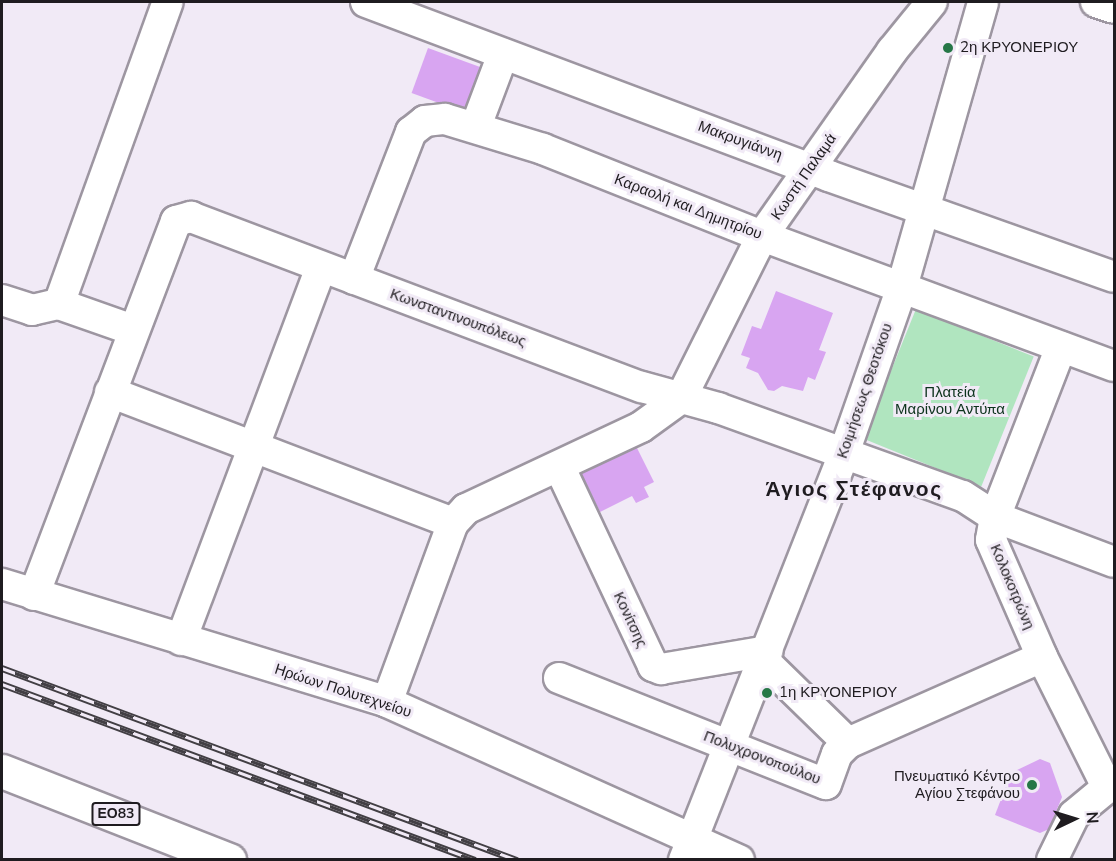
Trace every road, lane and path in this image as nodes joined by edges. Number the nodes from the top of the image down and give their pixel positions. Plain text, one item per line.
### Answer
1 (168, 2) edge
2 (366, 2) edge
3 (932, 2) edge
4 (983, 2) edge
5 (1096, 2) edge
6 (1114, 8) edge
7 (503, 54) junction
8 (476, 126) junction
9 (810, 168) junction
10 (926, 212) junction
11 (762, 236) junction
12 (321, 268) junction
13 (1114, 277) edge
14 (354, 279) junction
15 (902, 287) junction
16 (2, 300) edge
17 (59, 304) junction
18 (133, 330) junction
19 (1062, 347) junction
20 (1114, 366) edge
21 (110, 392) junction
22 (681, 398) junction
23 (253, 447) junction
24 (844, 453) junction
25 (560, 468) junction
26 (995, 517) junction
27 (453, 523) junction
28 (1114, 562) edge
29 (2, 584) edge
30 (34, 595) junction
31 (181, 640) junction
32 (765, 655) junction
33 (1042, 657) junction
34 (661, 669) junction
35 (559, 678) dead end
36 (387, 702) junction
37 (644, 712) junction
38 (848, 743) junction
39 (730, 746) junction
40 (2, 771) edge
41 (1111, 785) edge
42 (689, 848) edge
43 (229, 860) edge
44 (739, 860) edge
45 (1052, 860) edge

1 - 17 street
2 - 7 street, Μακρυγιάννη
3 - 9 street, Κωστή Παλαμά
4 - 10 street, Κοιμήσεως Θεοτόκου
5 - 6 street
7 - 8 street
7 - 9 street, Μακρυγιάννη
8 - 11 street, Καραολή και Δημητρίου
8 - 14 street, Καραολή και Δημητρίου
9 - 10 street, Μακρυγιάννη
9 - 11 street, Κωστή Παλαμά
10 - 13 street, Μακρυγιάννη
10 - 15 street, Κοιμήσεως Θεοτόκου
11 - 15 street, Καραολή και Δημητρίου
11 - 22 street, Κωστή Παλαμά
12 - 14 street, Κωνσταντινουπόλεως
12 - 18 street, Κωνσταντινουπόλεως
12 - 23 street
14 - 22 street, Κωνσταντινουπόλεως
15 - 19 street, Καραολή και Δημητρίου
15 - 24 street, Κοιμήσεως Θεοτόκου
16 - 17 street
17 - 18 street
18 - 21 street, Κωνσταντινουπόλεως
19 - 20 street, Καραολή και Δημητρίου
19 - 26 street, Κολοκοτρώνη
21 - 23 street
21 - 30 street, Κωνσταντινουπόλεως
22 - 24 street, Κωνσταντινουπόλεως
22 - 25 street
23 - 27 street
23 - 31 street
24 - 26 street, Κωνσταντινουπόλεως
24 - 32 street, Κοιμήσεως Θεοτόκου
25 - 27 street
25 - 34 street, Κονίτσης
26 - 28 street, Κωνσταντινουπόλεως
26 - 33 street, Κολοκοτρώνη
27 - 36 street
29 - 30 street, Ηρώων Πολυτεχνείου
30 - 31 street, Ηρώων Πολυτεχνείου
31 - 36 street, Ηρώων Πολυτεχνείου
32 - 34 street
32 - 38 street
32 - 39 street, Κοιμήσεως Θεοτόκου
33 - 38 street
33 - 41 street, Κολοκοτρώνη
34 - 37 street
35 - 37 street, Πολυχρονοπούλου
36 - 42 street, Ηρώων Πολυτεχνείου
37 - 39 street, Πολυχρονοπούλου
38 - 39 street, Πολυχρονοπούλου
39 - 42 street, Κοιμήσεως Θεοτόκου
40 - 43 main road, ΕΟ83
41 - 45 street
42 - 44 street, Ηρώων Πολυτεχνείου

